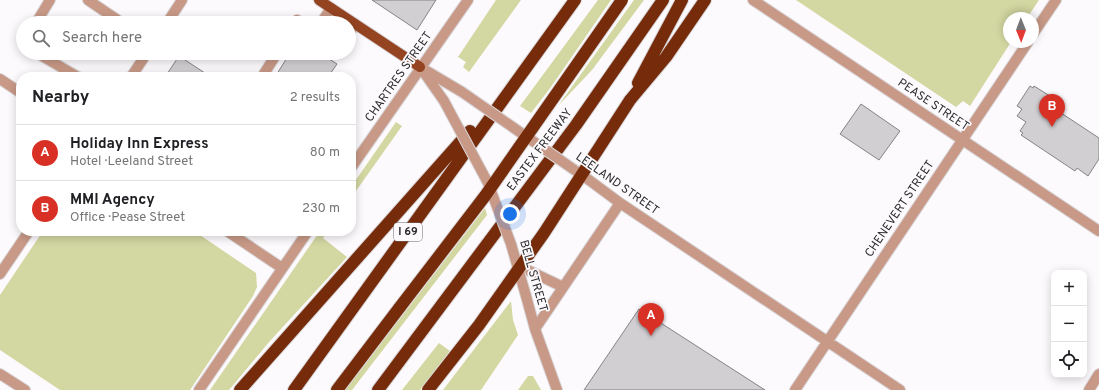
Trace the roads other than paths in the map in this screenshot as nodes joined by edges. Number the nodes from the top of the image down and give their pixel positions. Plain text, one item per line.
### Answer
1 (50, 0) edge
2 (88, 0) edge
3 (182, 0) edge
4 (319, 0) edge
5 (468, 0) edge
6 (575, 0) edge
7 (622, 0) edge
8 (663, 0) edge
9 (682, 0) edge
10 (705, 0) edge
11 (753, 0) edge
12 (1056, 0) edge
13 (331, 8) junction
14 (40, 16) edge
15 (112, 16) edge
16 (172, 16) edge
17 (326, 16) edge
18 (343, 16) edge
19 (356, 25) edge
20 (1039, 25) edge
21 (1024, 48) edge
22 (49, 60) edge
23 (142, 60) edge
24 (273, 60) edge
25 (420, 67) junction
26 (69, 72) edge
27 (134, 72) edge
28 (265, 72) edge
29 (521, 73) junction
30 (0, 79) edge
31 (16, 90) edge
32 (630, 100) junction
33 (962, 140) junction
34 (356, 161) edge
35 (620, 204) junction
36 (1099, 231) edge
37 (26, 236) edge
38 (234, 236) edge
39 (304, 236) edge
40 (517, 265) junction
41 (282, 268) junction
42 (0, 274) edge
43 (563, 287) junction
44 (534, 329) junction
45 (829, 342) junction
46 (0, 374) edge
47 (1099, 374) edge
48 (25, 390) edge
49 (199, 390) edge
50 (240, 390) edge
51 (294, 390) edge
52 (337, 390) edge
53 (378, 390) edge
54 (428, 390) edge
55 (557, 390) edge
56 (795, 390) edge
57 (900, 390) edge
58 (1089, 390) edge

1 - 14 street
2 - 15 street
3 - 16 street
4 - 13 main road, LEELAND STREET
5 - 25 street, CHARTRES STREET
6 - 29 highway, I 69
7 - 52 highway, bridge
8 - 53 highway, EASTEX FREEWAY
9 - 32 highway
10 - 32 highway
11 - 33 street, PEASE STREET
12 - 20 street
13 - 17 street
13 - 18 main road, LEELAND STREET
19 - 25 main road, LEELAND STREET
21 - 33 street, CHENEVERT STREET
22 - 26 street
23 - 27 street
24 - 28 street
25 - 34 street, CHARTRES STREET
25 - 35 street, LEELAND STREET, bridge
25 - 40 street, BELL STREET, bridge
29 - 50 highway
29 - 51 highway, I 69
30 - 31 street
32 - 54 highway, bridge
33 - 36 street, PEASE STREET
33 - 45 street, CHENEVERT STREET
35 - 43 street
35 - 45 street, LEELAND STREET
37 - 42 street
38 - 41 street
39 - 41 street
40 - 43 street
40 - 44 street, BELL STREET, bridge
41 - 49 street
43 - 44 street
44 - 55 street, BELL STREET
45 - 56 street, CHENEVERT STREET
45 - 57 street, LEELAND STREET
46 - 48 street
47 - 58 street

